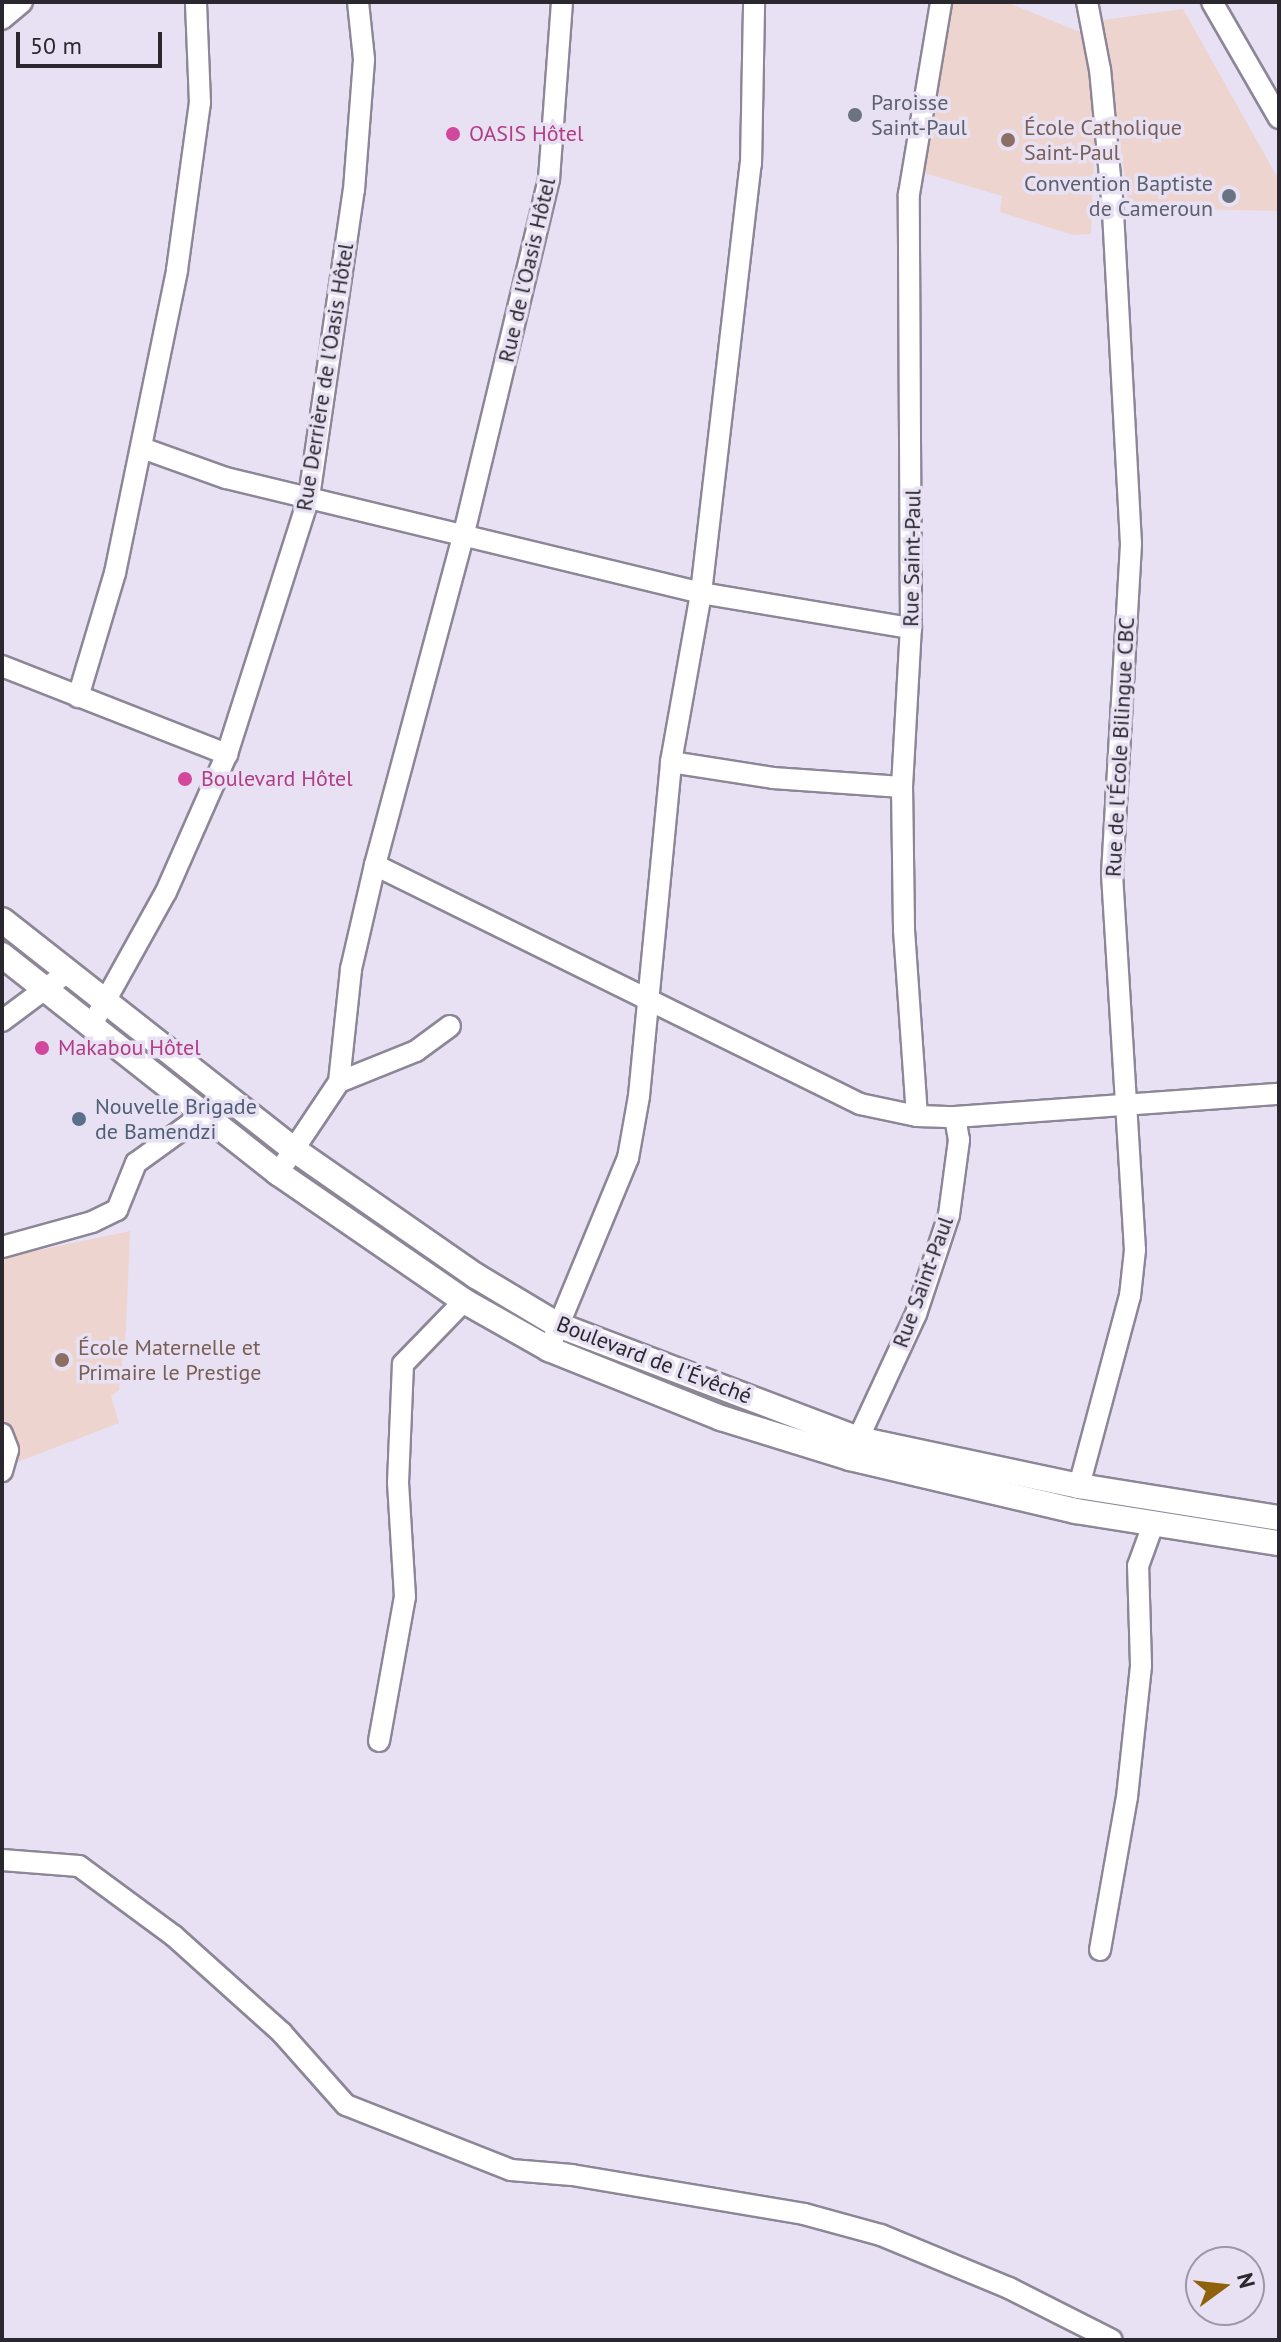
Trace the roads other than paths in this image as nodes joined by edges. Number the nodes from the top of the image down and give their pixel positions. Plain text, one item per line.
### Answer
1 (22, 2) edge
2 (196, 2) edge
3 (358, 2) edge
4 (562, 2) edge
5 (754, 2) edge
6 (941, 2) edge
7 (1087, 2) edge
8 (1212, 2) edge
9 (2, 19) edge
10 (1277, 109) edge
11 (142, 448) junction
12 (309, 497) junction
13 (464, 533) junction
14 (701, 593) junction
15 (911, 628) junction
16 (2, 666) edge
17 (78, 697) junction
18 (227, 754) junction
19 (671, 762) junction
20 (902, 787) junction
21 (375, 865) junction
22 (2, 920) edge
23 (2, 955) edge
24 (69, 971) junction
25 (47, 990) junction
26 (106, 1000) junction
27 (648, 1003) junction
28 (2, 1021) edge
29 (93, 1023) junction
30 (450, 1026) dead end
31 (339, 1082) junction
32 (1279, 1094) edge
33 (1126, 1105) junction
34 (202, 1115) junction
35 (917, 1116) junction
36 (955, 1117) junction
37 (296, 1151) junction
38 (278, 1173) junction
39 (2, 1247) edge
40 (464, 1301) junction
41 (558, 1325) junction
42 (549, 1349) junction
43 (2, 1434) edge
44 (854, 1448) junction
45 (2, 1471) edge
46 (1079, 1486) junction
47 (1279, 1518) edge
48 (1154, 1522) junction
49 (1279, 1543) edge
50 (379, 1741) dead end
51 (2, 1860) edge
52 (1100, 1950) dead end
53 (1112, 2340) edge

1 - 9 street
2 - 11 street
3 - 12 street, Rue Derrière de l'Oasis Hôtel
4 - 13 street, Rue de l'Oasis Hôtel
5 - 14 street
6 - 15 street, Rue Saint-Paul
7 - 33 street, Rue de l'École Bilingue CBC
8 - 10 street
11 - 12 street
11 - 17 street
12 - 13 street
12 - 18 street, Rue Derrière de l'Oasis Hôtel
13 - 14 street
13 - 21 street, Rue de l'Oasis Hôtel
14 - 15 street
14 - 19 street
15 - 20 street, Rue Saint-Paul
16 - 17 street
17 - 18 street
18 - 26 street, Rue Derrière de l'Oasis Hôtel
19 - 20 street
19 - 27 street
20 - 35 street, Rue Saint-Paul
21 - 27 street
21 - 31 street, Rue de l'Oasis Hôtel
22 - 24 main road, Boulevard de l'Évêché
23 - 25 main road, Boulevard de l'Évêché
24 - 25 street
24 - 26 main road, Boulevard de l'Évêché
25 - 28 street
25 - 29 main road, Boulevard de l'Évêché
26 - 29 street, Rue Derrière de l'Oasis Hôtel
26 - 37 main road, Boulevard de l'Évêché
27 - 35 street
27 - 41 street
29 - 34 main road, Boulevard de l'Évêché
30 - 31 street
31 - 37 street
32 - 33 street
33 - 36 street
33 - 46 street, Rue de l'École Bilingue CBC
34 - 38 main road, Boulevard de l'Évêché
34 - 39 street
35 - 36 street
36 - 44 street, Rue Saint-Paul
37 - 38 street
37 - 41 main road, Boulevard de l'Évêché
38 - 40 main road, Boulevard de l'Évêché
40 - 42 main road, Boulevard de l'Évêché
40 - 50 street
41 - 42 street
41 - 44 main road, Boulevard de l'Évêché
42 - 44 main road, Boulevard de l'Évêché
43 - 45 street
44 - 46 main road, Boulevard de l'Évêché
44 - 48 main road, Boulevard de l'Évêché
46 - 47 main road, Boulevard de l'Évêché
48 - 49 main road, Boulevard de l'Évêché
48 - 52 street
51 - 53 street

